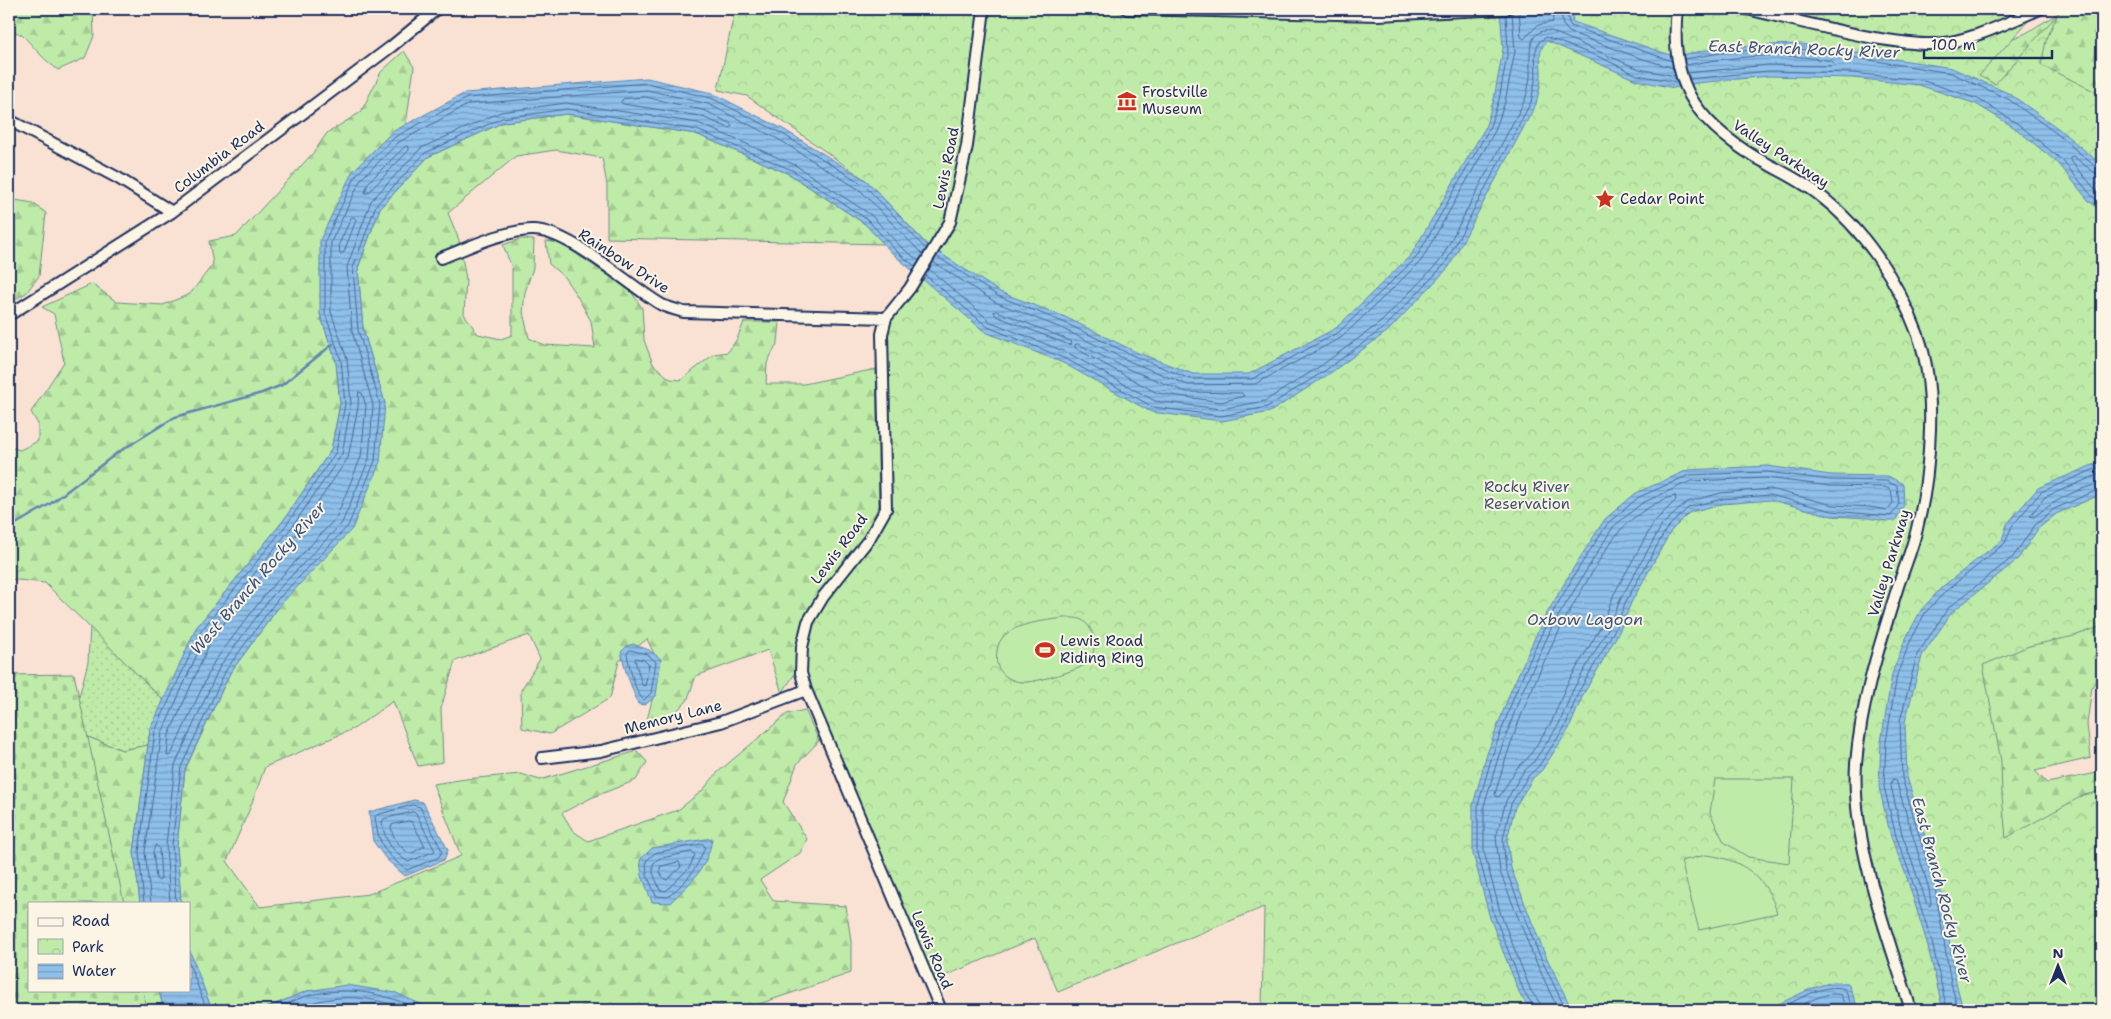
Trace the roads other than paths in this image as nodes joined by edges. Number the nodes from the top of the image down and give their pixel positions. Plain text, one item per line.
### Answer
1 (437, 9) edge
2 (984, 9) edge
3 (1127, 9) edge
4 (1506, 9) edge
5 (1677, 9) edge
6 (1747, 9) edge
7 (2040, 9) edge
8 (9, 120) edge
9 (172, 212) junction
10 (441, 258) dead end
11 (9, 315) edge
12 (886, 318) junction
13 (806, 690) junction
14 (542, 758) dead end
15 (941, 1010) edge
16 (1912, 1010) edge

1 - 9 street, Columbia Road
2 - 12 street, Lewis Road
3 - 4 street
5 - 16 street, Valley Parkway
6 - 7 street
8 - 9 street
9 - 11 street, Columbia Road
10 - 12 street, Rainbow Drive
12 - 13 street, Lewis Road
13 - 14 street, Memory Lane
13 - 15 street, Lewis Road

